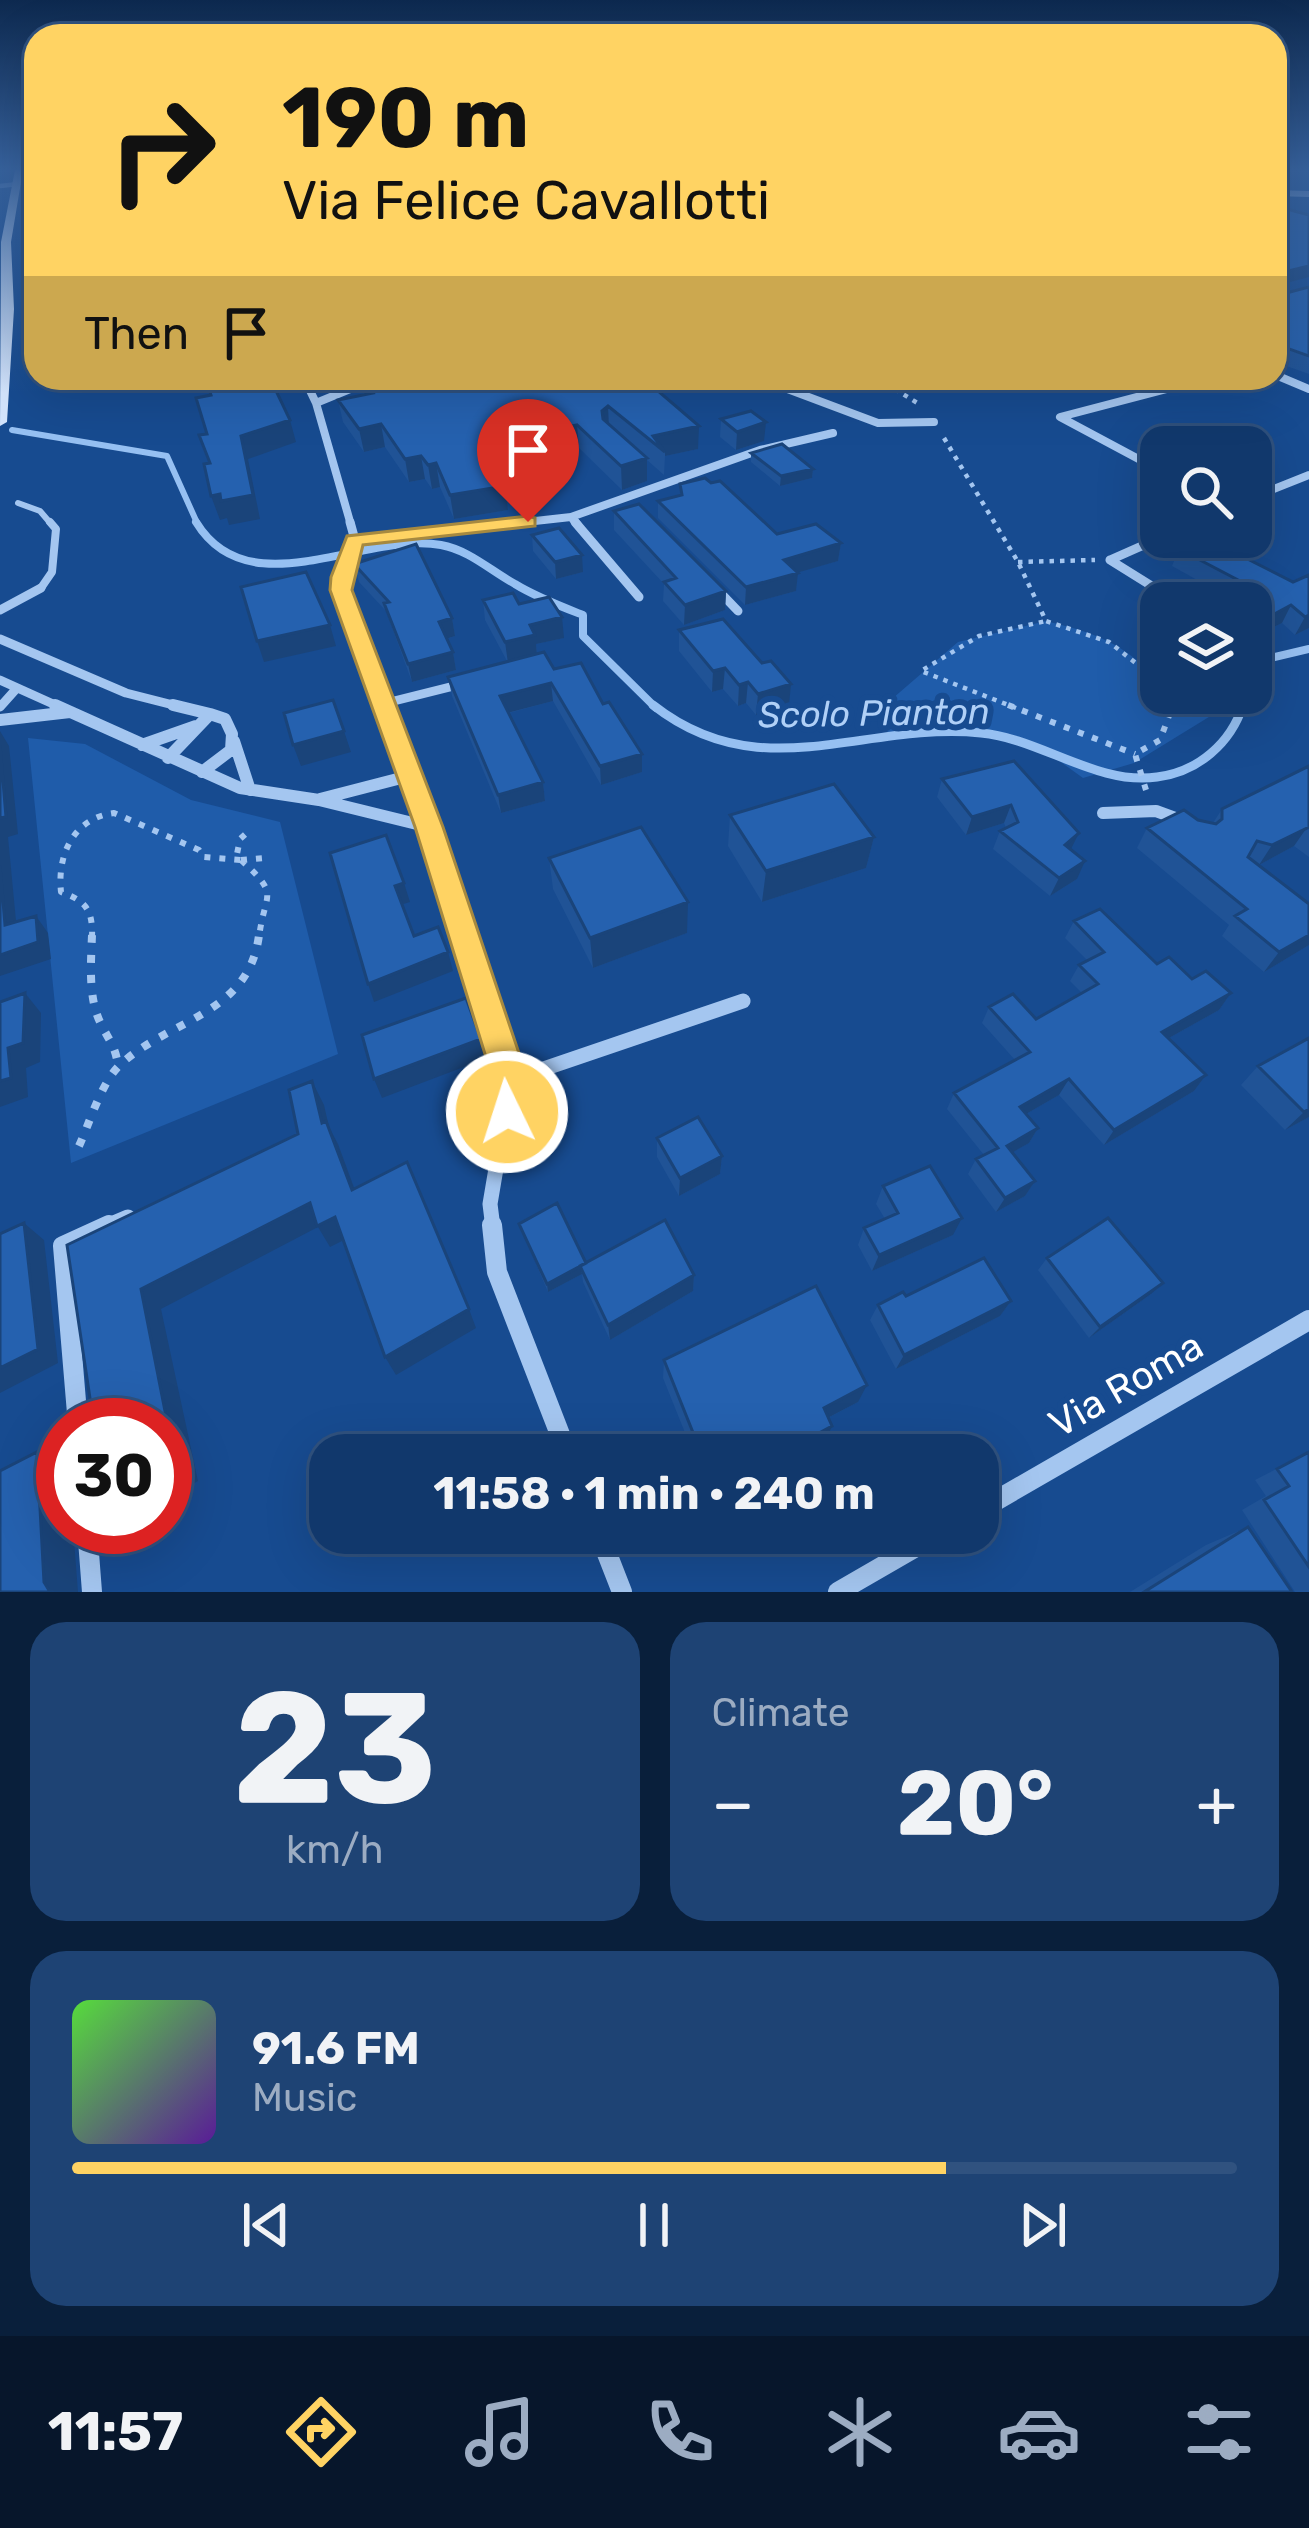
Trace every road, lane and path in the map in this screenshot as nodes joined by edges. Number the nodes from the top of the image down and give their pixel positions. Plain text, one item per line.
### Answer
1 (3, 244) edge
2 (4, 309) edge
3 (310, 390) edge
4 (349, 390) edge
5 (790, 390) edge
6 (897, 390) edge
7 (1164, 390) edge
8 (316, 404) junction
9 (0, 422) edge
10 (934, 422) junction
11 (833, 433) dead end
12 (1140, 460) edge
13 (650, 473) edge
14 (1309, 475) edge
15 (663, 485) junction
16 (1272, 490) edge
17 (629, 500) junction
18 (18, 503) dead end
19 (645, 516) edge
20 (571, 518) junction
21 (355, 543) junction
22 (1140, 547) edge
23 (1110, 560) junction
24 (1018, 562) junction
25 (707, 580) edge
26 (1145, 582) edge
27 (41, 588) joint
28 (639, 597) dead end
29 (0, 610) edge
30 (738, 611) dead end
31 (1046, 621) junction
32 (0, 639) edge
33 (1140, 662) edge
34 (0, 680) edge
35 (472, 681) edge
36 (17, 688) junction
37 (0, 693) edge
38 (382, 704) junction
39 (0, 707) edge
40 (75, 712) junction
41 (1170, 714) edge
42 (209, 717) junction
43 (0, 720) edge
44 (234, 741) junction
45 (141, 745) junction
46 (168, 758) junction
47 (1135, 758) junction
48 (202, 772) junction
49 (410, 776) junction
50 (250, 790) junction
51 (1150, 798) dead end
52 (319, 800) junction
53 (1103, 813) dead end
54 (429, 827) junction
55 (251, 829) dead end
56 (1201, 834) edge
57 (264, 858) dead end
58 (241, 860) junction
59 (743, 1000) dead end
60 (118, 1065) junction
61 (511, 1080) junction
62 (79, 1146) dead end
63 (149, 1207) edge
64 (1309, 1320) edge
65 (76, 1398) edge
66 (560, 1434) edge
67 (999, 1499) edge
68 (89, 1554) edge
69 (607, 1554) edge
70 (904, 1554) edge
71 (92, 1592) edge
72 (622, 1592) edge
73 (838, 1592) edge

1 - 2 main road
2 - 9 main road
3 - 8 street
4 - 8 street
5 - 10 street
6 - 10 path
7 - 12 street
8 - 21 street
10 - 24 path
11 - 15 street
13 - 15 street
14 - 16 street
15 - 17 street
17 - 19 street
17 - 20 street
18 - 27 lane
20 - 21 street
20 - 28 street
21 - 38 street
22 - 23 street
23 - 24 path
23 - 26 street
24 - 31 path
25 - 30 street
27 - 29 street
31 - 33 path
31 - 47 path
32 - 42 street
34 - 36 street
35 - 38 street
36 - 37 street
36 - 39 street
36 - 40 street
38 - 49 street
40 - 43 street
40 - 45 street
41 - 47 path
42 - 44 street
42 - 45 street
42 - 46 street
44 - 48 street
44 - 50 street
45 - 46 street
46 - 48 street
47 - 51 path
48 - 50 street
49 - 52 street
49 - 54 street
50 - 52 street
52 - 54 street
53 - 56 street
54 - 61 street
55 - 58 path
57 - 58 path
58 - 60 path
58 - 60 path
59 - 61 street
60 - 62 path
61 - 66 street
63 - 65 street
64 - 67 street, Via Roma
68 - 71 street
69 - 72 street
70 - 73 street

